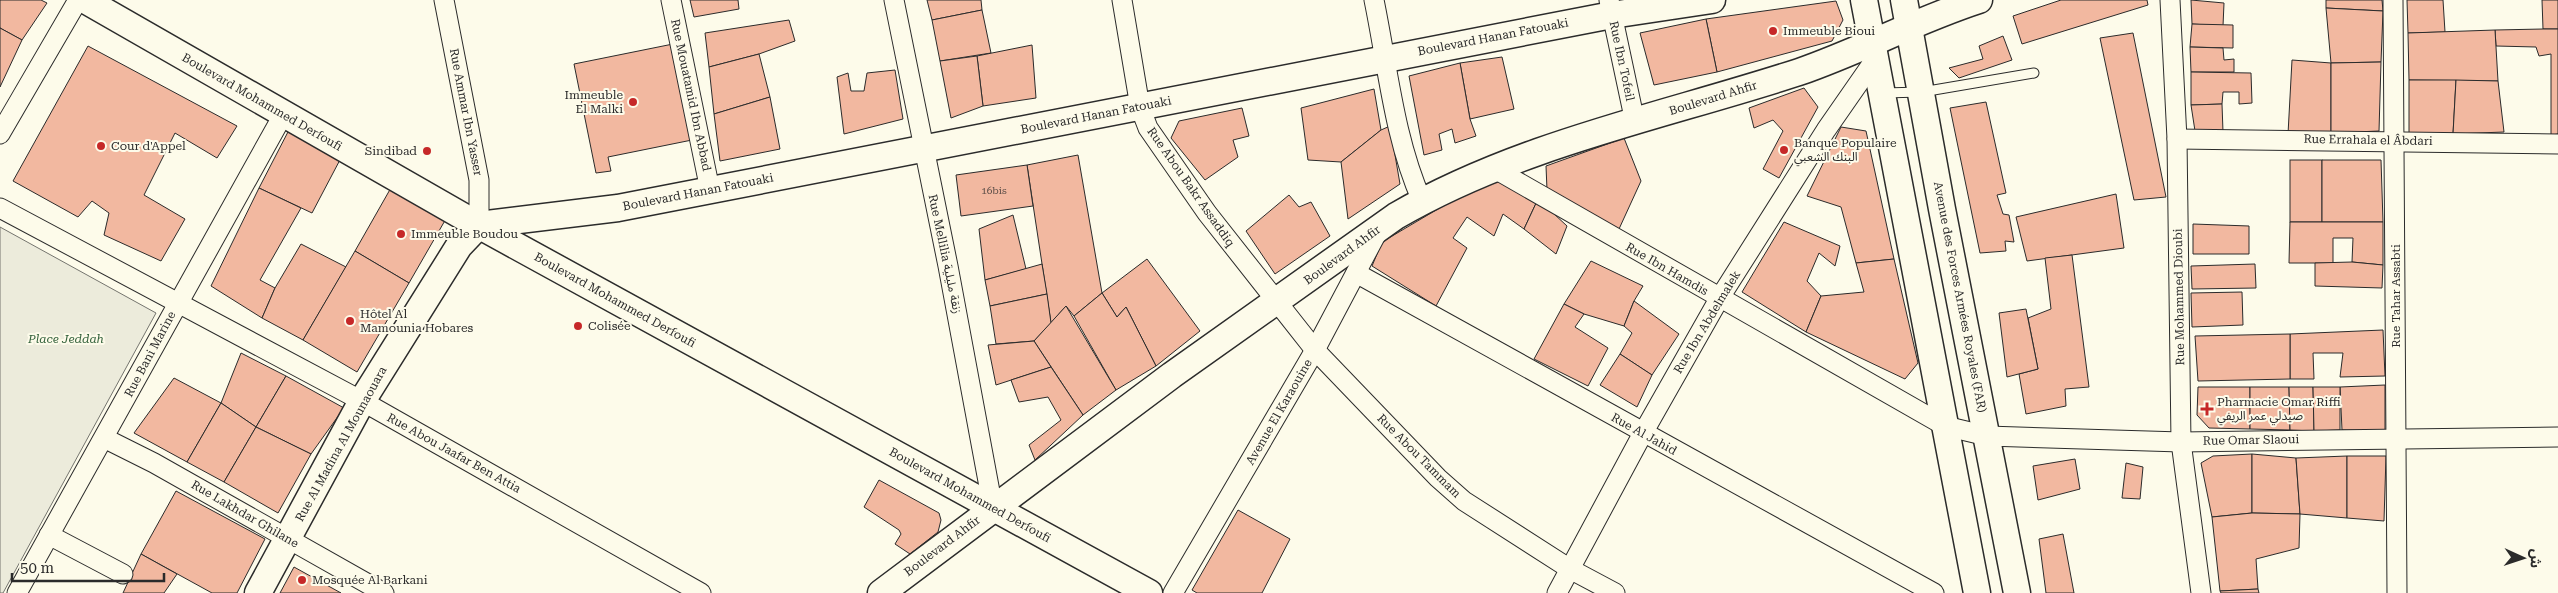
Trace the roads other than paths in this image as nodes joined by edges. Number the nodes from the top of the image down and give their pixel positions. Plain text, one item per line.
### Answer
1 (78, 0) edge
2 (85, 0) edge
3 (444, 0) edge
4 (671, 0) edge
5 (894, 0) edge
6 (1122, 0) edge
7 (1374, 0) edge
8 (1712, 0) edge
9 (1864, 0) edge
10 (1904, 0) edge
11 (1979, 0) edge
12 (2170, 0) edge
13 (2393, 0) edge
14 (1610, 7) edge
15 (1910, 26) junction
16 (1872, 52) junction
17 (1386, 58) junction
18 (2034, 73) dead end
19 (1922, 92) junction
20 (1880, 93) junction
21 (1140, 107) junction
22 (283, 115) junction
23 (1635, 122) junction
24 (0, 134) edge
25 (2177, 139) junction
26 (2396, 140) junction
27 (2558, 144) edge
28 (923, 149) junction
29 (1494, 169) junction
30 (710, 190) junction
31 (1422, 201) junction
32 (0, 208) edge
33 (479, 225) junction
34 (1379, 228) junction
35 (1356, 273) junction
36 (1719, 298) junction
37 (178, 302) junction
38 (1276, 302) junction
39 (1315, 350) junction
40 (362, 401) junction
41 (1945, 426) junction
42 (1643, 433) junction
43 (1987, 436) junction
44 (2558, 437) edge
45 (104, 438) junction
46 (2396, 438) junction
47 (2181, 442) junction
48 (993, 508) junction
49 (49, 535) junction
50 (288, 539) junction
51 (1570, 569) junction
52 (123, 574) dead end
53 (17, 593) edge
54 (258, 593) edge
55 (384, 593) edge
56 (701, 593) edge
57 (880, 593) edge
58 (1149, 593) edge
59 (1173, 593) edge
60 (1557, 593) edge
61 (1615, 593) edge
62 (1934, 593) edge
63 (1976, 593) edge
64 (2017, 593) edge
65 (2201, 593) edge
66 (2397, 593) edge

1 - 24 street
2 - 22 street, Boulevard Mohammed Derfoufi
3 - 33 street, Rue Ammar Ibn Yasser
4 - 30 street, Rue Mouatamid Ibn Abbad
5 - 28 street, Rue Mellilia زنقة مليلية
6 - 21 street, Rue Abou Bakr Assaddiq
7 - 17 street
8 - 14 street, Boulevard Hanan Fatouaki
9 - 16 street
10 - 15 street, Avenue des Forces Armées Royales (FAR)
11 - 15 street, Boulevard Ahfir
12 - 25 street, Rue Mohammed Dioubi
13 - 26 street, Rue Tahar Assabti
14 - 17 street, Boulevard Hanan Fatouaki
14 - 23 street, Rue Ibn Tofeil
15 - 16 street, Boulevard Ahfir
15 - 19 street, Avenue des Forces Armées Royales (FAR)
16 - 20 street
16 - 23 street, Boulevard Ahfir
16 - 36 street, Rue Ibn Abdelmalek
17 - 21 street, Boulevard Hanan Fatouaki
17 - 31 street
18 - 19 lane
19 - 20 lane
19 - 43 street, Avenue des Forces Armées Royales (FAR)
20 - 41 street
21 - 28 street, Boulevard Hanan Fatouaki
21 - 38 street, Rue Abou Bakr Assaddiq
22 - 33 street, Boulevard Mohammed Derfoufi
22 - 37 street, Rue Bani Marine
23 - 29 street, Boulevard Ahfir
25 - 26 street, Rue Errahala el Âbdari
25 - 47 street, Rue Mohammed Dioubi
26 - 27 street, Rue Errahala el Âbdari
26 - 46 street, Rue Tahar Assabti
28 - 30 street, Boulevard Hanan Fatouaki
28 - 48 street, Rue Mellilia زنقة مليلية
29 - 31 street, Boulevard Ahfir
29 - 36 street, Rue Ibn Hamdis
30 - 33 street, Boulevard Hanan Fatouaki
31 - 34 street, Boulevard Ahfir
32 - 37 street, Rue Abou Jaafar Ben Attia
33 - 40 street, Rue Al Madina Al Mounaouara
33 - 48 street, Boulevard Mohammed Derfoufi
34 - 35 street, Avenue El Karaouine
34 - 38 street, Boulevard Ahfir
35 - 39 street, Avenue El Karaouine
35 - 42 street, Rue Al Jahid
36 - 41 street, Rue Ibn Hamdis
36 - 42 street, Rue Ibn Abdelmalek
37 - 40 street, Rue Abou Jaafar Ben Attia
37 - 45 street, Rue Bani Marine
38 - 39 street, Rue Abou Tammam
38 - 48 street, Boulevard Ahfir
39 - 51 street, Rue Abou Tammam
39 - 59 street, Avenue El Karaouine
40 - 50 street, Rue Al Madina Al Mounaouara
40 - 56 street, Rue Abou Jaafar Ben Attia
41 - 43 street, Rue Omar Slaoui
41 - 63 street
42 - 51 street, Rue Ibn Abdelmalek
42 - 62 street, Rue Al Jahid
43 - 47 street, Rue Omar Slaoui
43 - 64 street, Avenue des Forces Armées Royales (FAR)
44 - 46 street, Rue Omar Slaoui
45 - 49 street, Rue Bani Marine
45 - 50 street, Rue Lakhdar Ghilane
46 - 47 street, Rue Omar Slaoui
46 - 66 street, Rue Tahar Assabti
47 - 65 street, Rue Mohammed Dioubi
48 - 57 street, Boulevard Ahfir
48 - 58 street, Boulevard Mohammed Derfoufi
49 - 52 street
49 - 53 street, Rue Bani Marine
50 - 54 street, Rue Al Madina Al Mounaouara
50 - 55 street, Rue Lakhdar Ghilane
51 - 60 street, Rue Ibn Abdelmalek
51 - 61 street, Rue Abou Tammam

